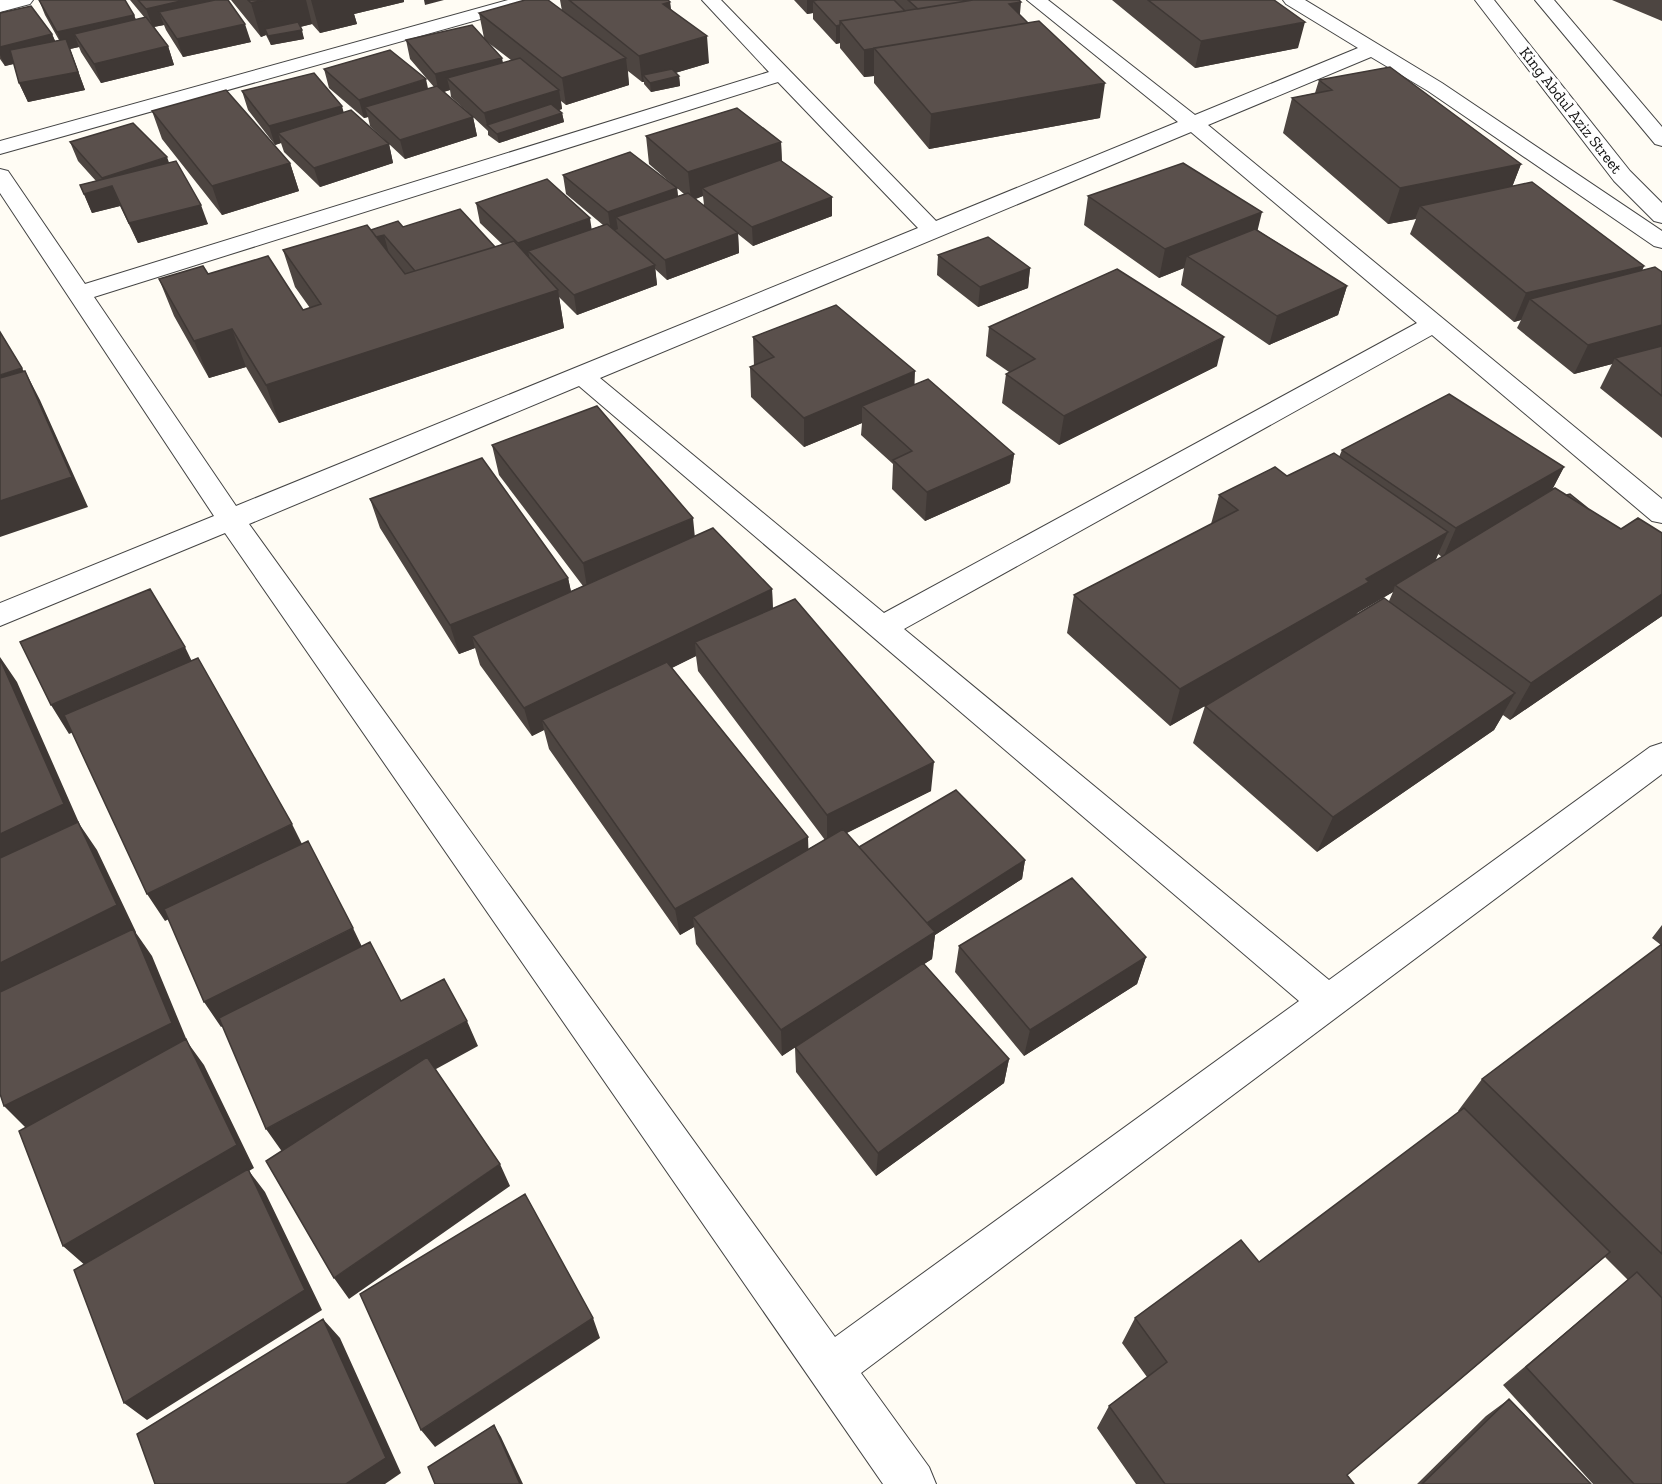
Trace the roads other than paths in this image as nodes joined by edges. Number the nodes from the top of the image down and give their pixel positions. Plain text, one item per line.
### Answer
1 (24, 0) edge
2 (528, 0) edge
3 (711, 0) edge
4 (1036, 0) edge
5 (1292, 0) edge
6 (1484, 0) edge
7 (1544, 0) edge
8 (0, 6) edge
9 (1373, 50) junction
10 (782, 74) junction
11 (1194, 124) junction
12 (1662, 140) edge
13 (0, 148) edge
14 (0, 176) edge
15 (1662, 216) edge
16 (933, 231) junction
17 (1662, 241) edge
18 (79, 294) junction
19 (1434, 324) junction
20 (582, 376) junction
21 (1662, 514) edge
22 (231, 520) junction
23 (0, 615) edge
24 (881, 628) junction
25 (1662, 756) edge
26 (1328, 1002) junction
27 (830, 1368) junction
28 (912, 1484) edge

1 - 8 street
2 - 13 street
3 - 10 street
4 - 11 street
5 - 9 street
6 - 15 street, King Abdul Aziz Street
7 - 12 street
9 - 11 street
9 - 17 street
10 - 16 street
10 - 18 street
11 - 16 street
11 - 19 street
14 - 18 street
16 - 20 street
18 - 22 street
19 - 21 street
19 - 24 street
20 - 22 street
20 - 24 street
22 - 23 street
22 - 27 street
24 - 26 street
25 - 26 street
26 - 27 street
27 - 28 street

